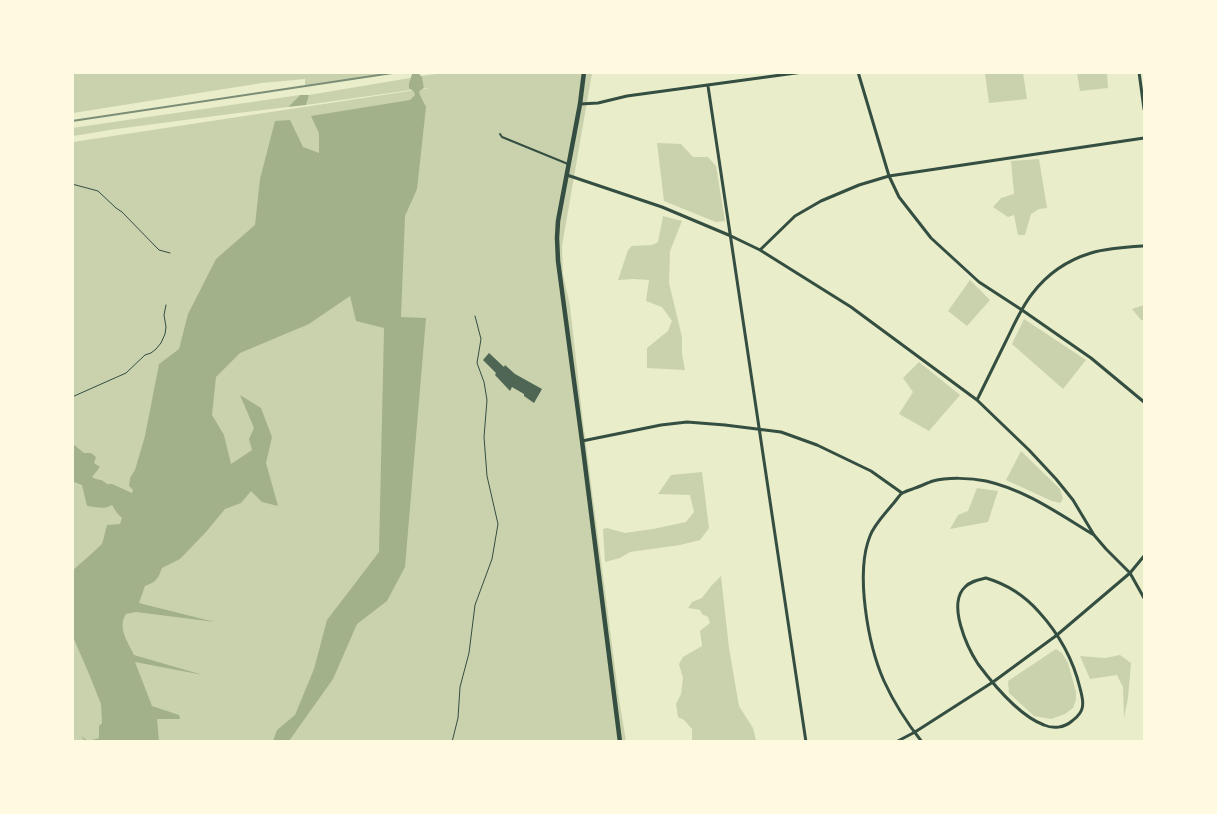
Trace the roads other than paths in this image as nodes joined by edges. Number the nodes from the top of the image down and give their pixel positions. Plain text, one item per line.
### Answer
1 (584, 72) edge
2 (803, 72) edge
3 (858, 72) edge
4 (1139, 72) edge
5 (708, 86) junction
6 (580, 104) junction
7 (1144, 109) edge
8 (500, 134) dead end
9 (1144, 138) edge
10 (568, 164) junction
11 (567, 175) junction
12 (889, 176) junction
13 (731, 236) junction
14 (1144, 246) edge
15 (760, 250) junction
16 (1022, 310) junction
17 (977, 400) junction
18 (1144, 402) edge
19 (760, 430) junction
20 (582, 441) junction
21 (902, 493) junction
22 (1094, 535) junction
23 (1144, 556) edge
24 (1130, 573) junction
25 (1144, 598) edge
26 (1057, 635) junction
27 (993, 682) junction
28 (915, 732) junction
29 (620, 742) edge
30 (806, 742) edge
31 (896, 742) edge
32 (922, 742) edge

1 - 6 street
2 - 5 street
3 - 12 street
4 - 7 street
5 - 6 street
5 - 13 street
6 - 10 street
8 - 10 lane
9 - 12 street
10 - 11 street
11 - 13 street
11 - 20 street
12 - 15 street
12 - 16 street
13 - 15 street
13 - 19 street
14 - 16 street
15 - 17 street
16 - 17 street
16 - 18 street
17 - 22 street
19 - 20 street
19 - 21 street
19 - 30 street
20 - 29 street
21 - 22 street
21 - 28 street
22 - 24 street
23 - 24 street
24 - 25 street
24 - 26 street
26 - 27 street
26 - 27 street
26 - 27 street
27 - 28 street
28 - 31 street
28 - 32 street

